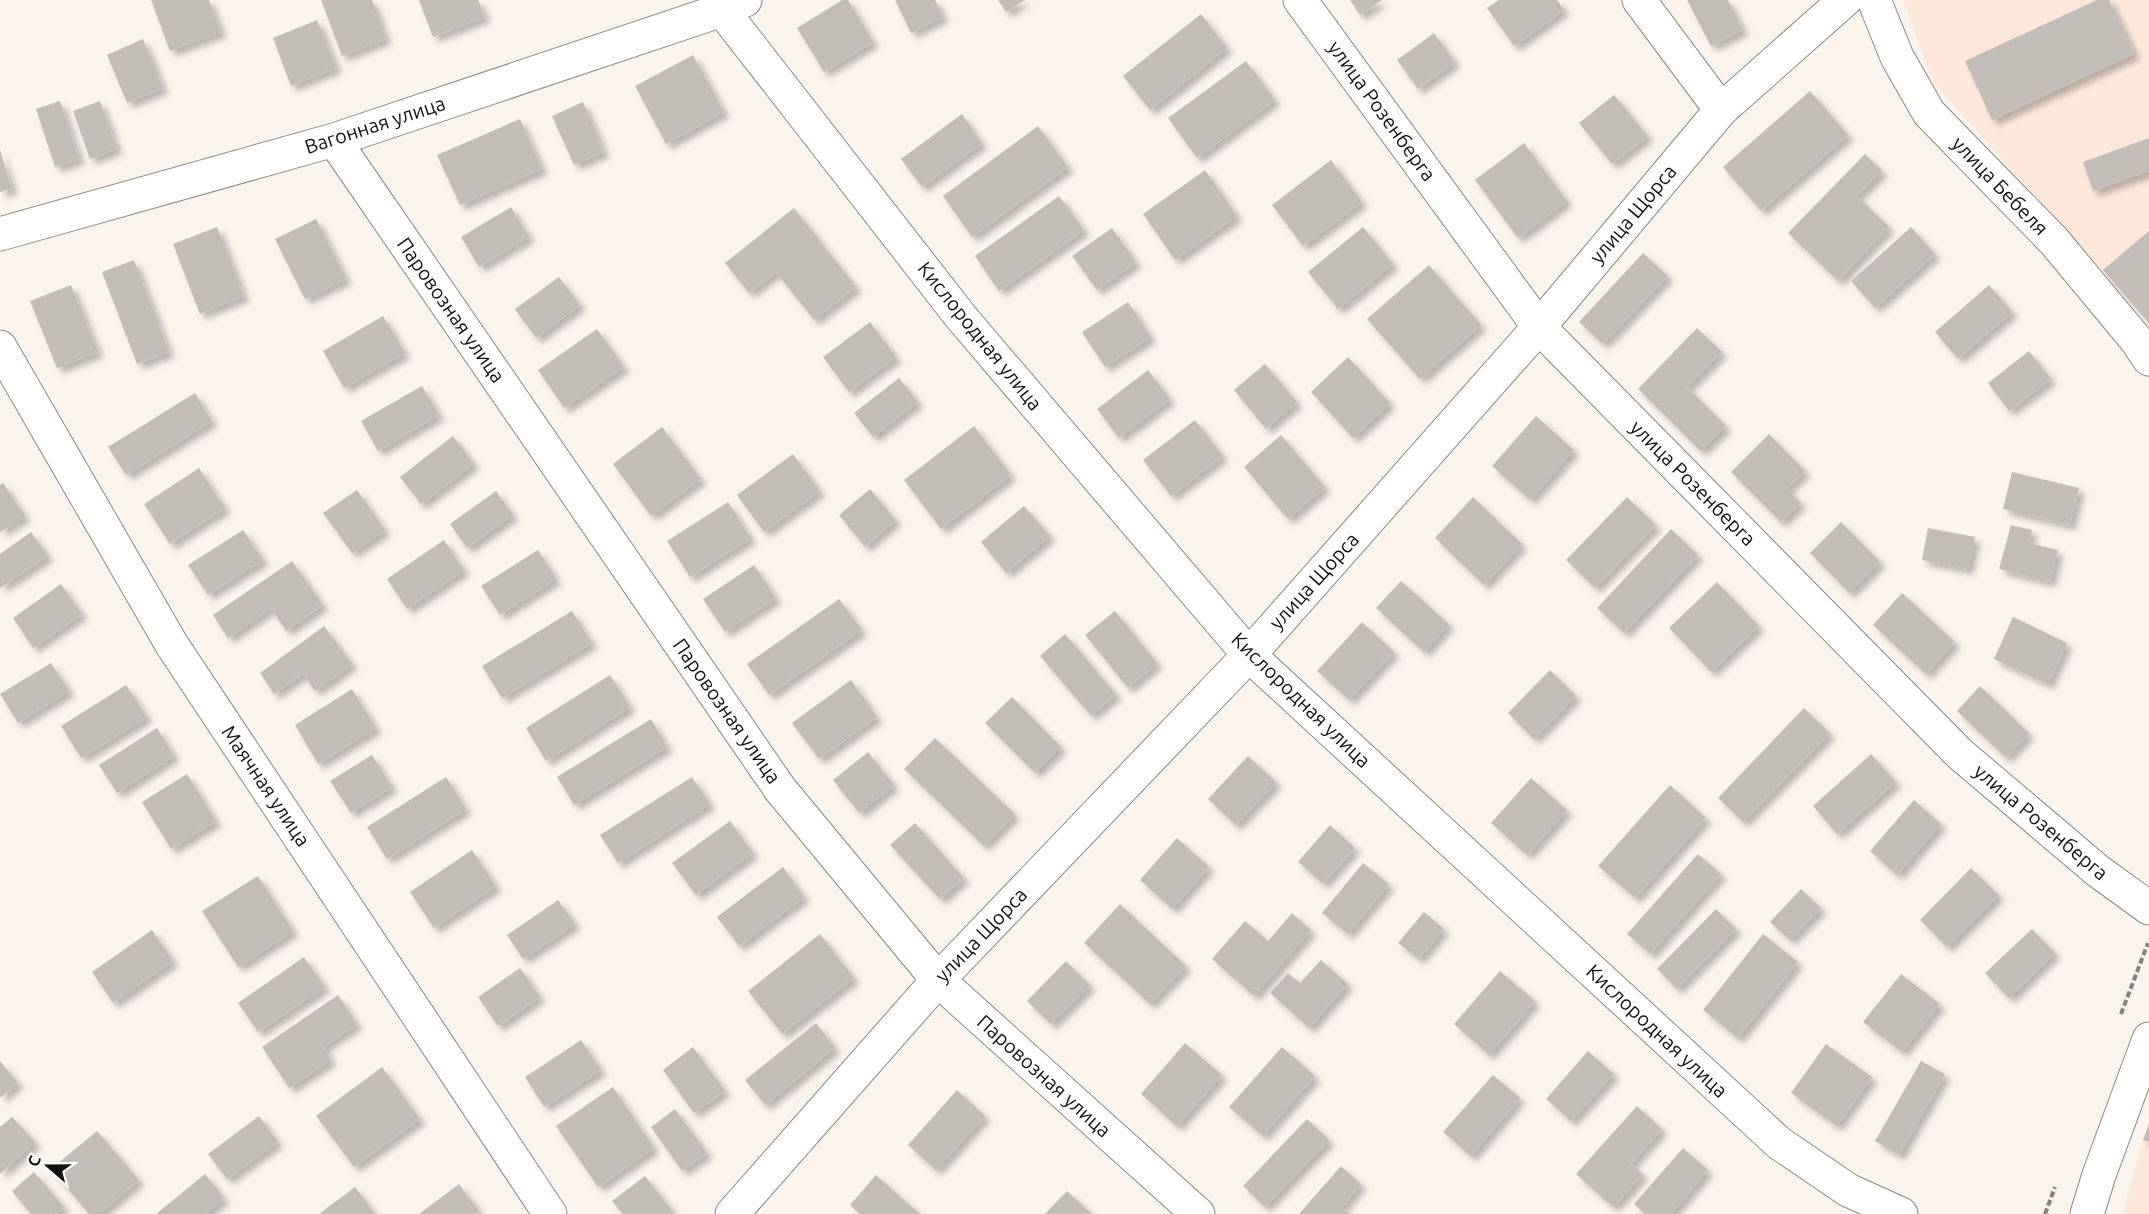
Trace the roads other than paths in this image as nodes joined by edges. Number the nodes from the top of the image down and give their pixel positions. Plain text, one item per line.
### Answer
1 (1300, 0) edge
2 (1639, 0) edge
3 (1845, 0) edge
4 (1874, 0) edge
5 (734, 5) edge
6 (1720, 110) junction
7 (334, 140) junction
8 (0, 234) edge
9 (1539, 327) junction
10 (0, 347) edge
11 (2149, 359) edge
12 (1249, 655) junction
13 (2149, 908) edge
14 (938, 980) junction
15 (2149, 1040) edge
16 (550, 1214) edge
17 (732, 1214) edge
18 (1198, 1214) edge
19 (1901, 1214) edge
20 (2087, 1214) edge

1 - 9 street, улица Розенберга
2 - 6 street
3 - 6 street, улица Щорса
4 - 11 street, улица Бебеля
5 - 7 street, Вагонная улица
5 - 12 street, Кислородная улица
6 - 9 street, улица Щорса
7 - 8 street, Вагонная улица
7 - 14 street, Паровозная улица
9 - 12 street, улица Щорса
9 - 13 street, улица Розенберга
10 - 16 street, Маячная улица
12 - 14 street, улица Щорса
12 - 19 street, Кислородная улица
14 - 17 street, улица Щорса
14 - 18 street, Паровозная улица
15 - 20 street

